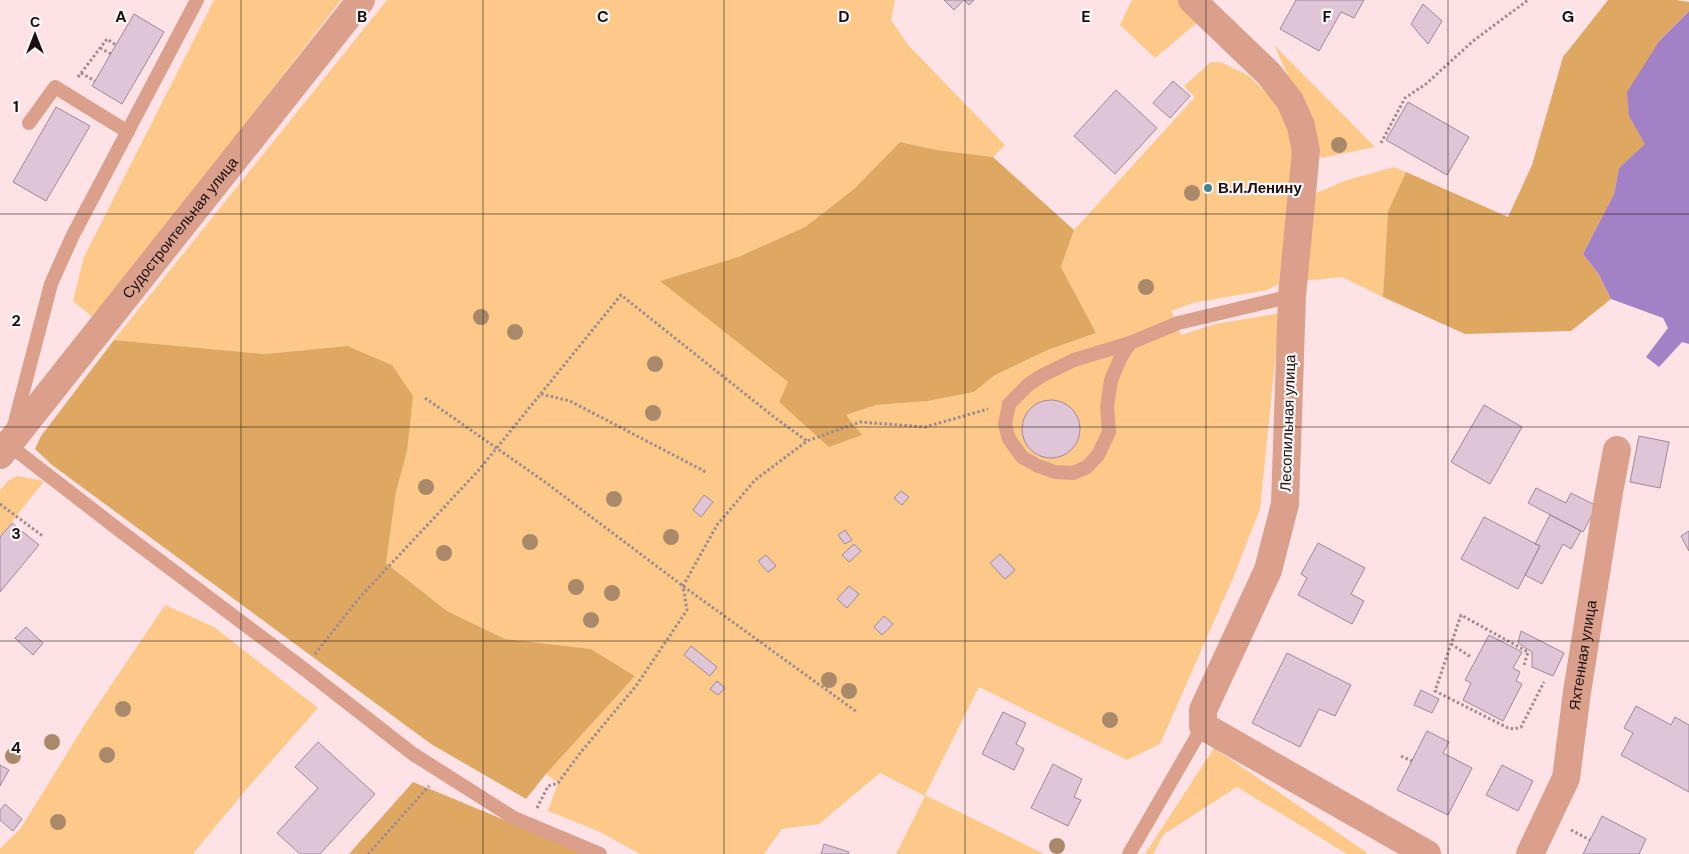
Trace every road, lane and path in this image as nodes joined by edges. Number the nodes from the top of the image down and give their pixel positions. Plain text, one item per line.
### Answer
1 (197, 0) edge
2 (361, 0) edge
3 (1192, 0) edge
4 (1528, 0) edge
5 (116, 45) dead end
6 (100, 48) junction
7 (110, 54) dead end
8 (81, 73) junction
9 (94, 81) dead end
10 (69, 96) junction
11 (29, 123) dead end
12 (128, 132) junction
13 (1381, 143) dead end
14 (1292, 296) junction
15 (1130, 343) junction
16 (541, 394) junction
17 (425, 398) dead end
18 (1009, 404) junction
19 (807, 441) junction
20 (496, 448) junction
21 (5, 450) edge
22 (1617, 450) dead end
23 (706, 472) dead end
24 (0, 504) edge
25 (44, 537) dead end
26 (683, 586) junction
27 (1452, 644) junction
28 (1471, 657) dead end
29 (1524, 665) dead end
30 (304, 669) junction
31 (1544, 682) dead end
32 (857, 712) dead end
33 (1203, 726) junction
34 (1401, 756) dead end
35 (1412, 761) dead end
36 (442, 772) junction
37 (529, 824) junction
38 (1566, 828) dead end
39 (1590, 840) dead end
40 (368, 854) edge
41 (600, 854) edge
42 (1129, 854) edge
43 (1427, 854) edge
44 (1530, 854) edge

1 - 12 lane
2 - 21 street, Судостроительная улица
3 - 14 street, Лесопильная улица
4 - 13 path
5 - 6 path
6 - 7 path
6 - 8 path
8 - 9 path
8 - 10 path
10 - 11 lane
10 - 12 lane
12 - 21 lane
14 - 15 lane
14 - 33 street, Лесопильная улица
15 - 18 lane
15 - 18 lane
16 - 19 path
16 - 20 path
16 - 23 path
17 - 20 path
18 - 19 path
19 - 26 path
20 - 26 path
20 - 30 path
21 - 30 lane
22 - 44 street, Яхтенная улица
24 - 25 path
26 - 32 path
26 - 37 path
27 - 28 path
27 - 29 path
27 - 31 path
30 - 36 lane
33 - 42 lane, Лесопильная улица
33 - 43 street
34 - 35 path
36 - 37 lane
36 - 40 path
37 - 41 lane
38 - 39 path

